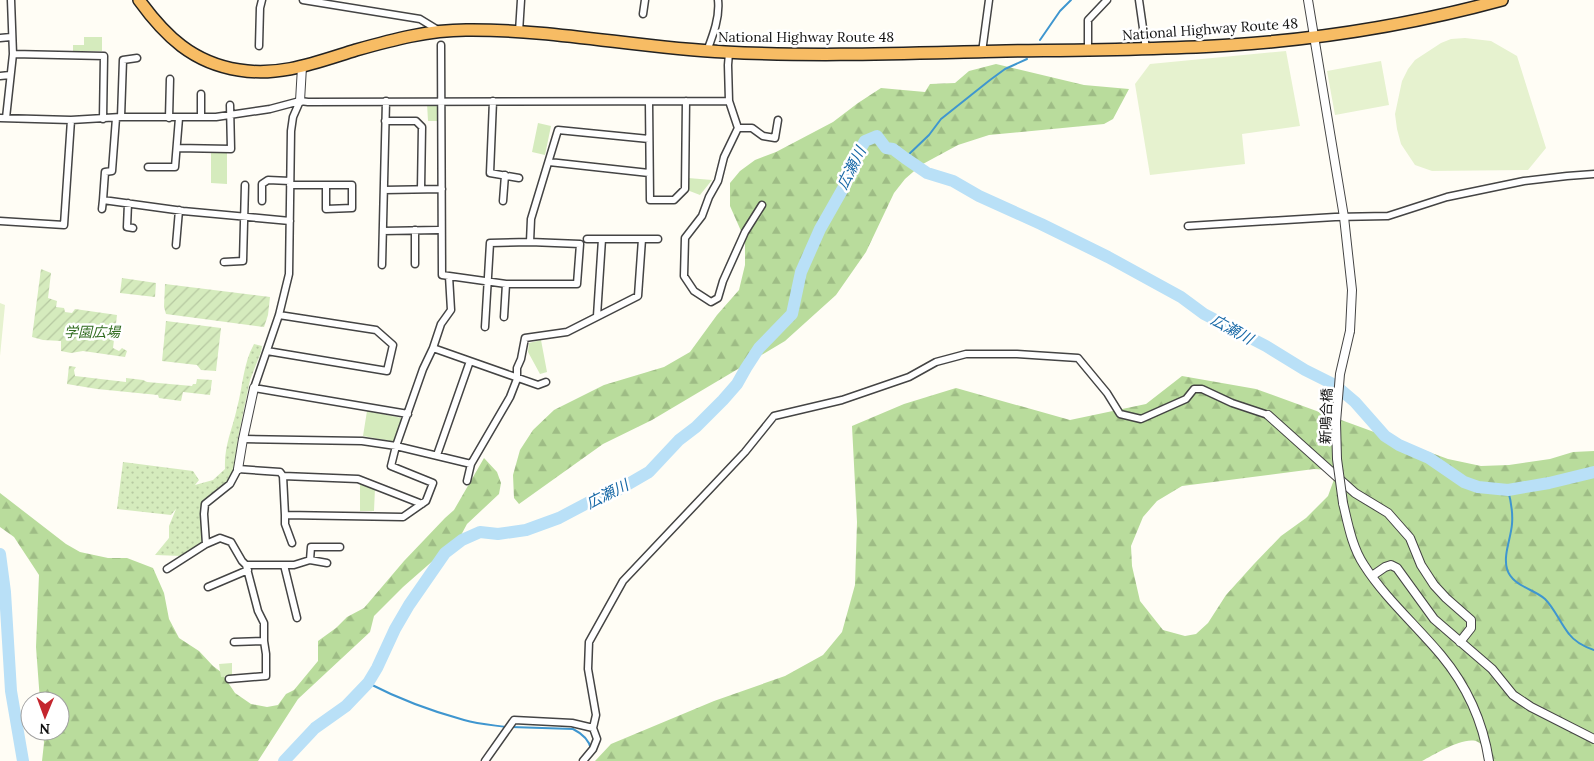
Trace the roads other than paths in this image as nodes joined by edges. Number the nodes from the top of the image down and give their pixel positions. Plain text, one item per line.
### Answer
1 (11, 0) edge
2 (139, 0) edge
3 (262, 0) edge
4 (302, 0) edge
5 (521, 0) edge
6 (645, 0) edge
7 (718, 0) edge
8 (989, 0) edge
9 (1107, 0) edge
10 (1140, 0) edge
11 (1308, 0) edge
12 (1502, 0) edge
13 (310, 1) edge
14 (643, 14) dead end
15 (439, 31) junction
16 (519, 32) junction
17 (11, 36) junction
18 (1313, 37) junction
19 (0, 38) edge
20 (441, 45) dead end
21 (258, 46) dead end
22 (1146, 49) junction
23 (1088, 50) junction
24 (708, 52) junction
25 (982, 52) junction
26 (729, 53) junction
27 (13, 54) junction
28 (137, 58) dead end
29 (302, 67) junction
30 (10, 75) junction
31 (0, 76) edge
32 (170, 80) dead end
33 (201, 94) dead end
34 (300, 101) junction
35 (386, 101) junction
36 (442, 101) junction
37 (493, 101) junction
38 (686, 101) junction
39 (729, 101) junction
40 (649, 102) junction
41 (230, 105) dead end
42 (231, 115) junction
43 (2, 118) edge
44 (119, 118) junction
45 (170, 118) junction
46 (179, 118) junction
47 (201, 118) junction
48 (102, 119) junction
49 (70, 120) junction
50 (778, 120) dead end
51 (385, 121) junction
52 (0, 126) edge
53 (738, 128) junction
54 (649, 140) junction
55 (177, 148) junction
56 (549, 162) junction
57 (148, 167) dead end
58 (649, 173) junction
59 (1594, 174) edge
60 (504, 175) junction
61 (519, 178) dead end
62 (290, 183) junction
63 (245, 185) dead end
64 (326, 185) junction
65 (421, 189) junction
66 (442, 189) junction
67 (384, 190) junction
68 (103, 200) junction
69 (262, 201) dead end
70 (503, 201) dead end
71 (128, 203) junction
72 (762, 205) dead end
73 (102, 209) dead end
74 (180, 210) junction
75 (245, 217) junction
76 (1344, 217) junction
77 (0, 221) edge
78 (290, 221) junction
79 (1188, 226) dead end
80 (133, 228) dead end
81 (415, 230) junction
82 (438, 230) dead end
83 (383, 231) junction
84 (587, 239) dead end
85 (602, 239) junction
86 (642, 239) junction
87 (658, 239) dead end
88 (530, 242) junction
89 (176, 245) dead end
90 (224, 262) dead end
91 (415, 264) dead end
92 (382, 265) dead end
93 (449, 276) junction
94 (489, 281) junction
95 (506, 284) junction
96 (279, 315) junction
97 (597, 316) junction
98 (504, 317) dead end
99 (485, 327) dead end
100 (433, 348) junction
101 (267, 352) junction
102 (470, 361) junction
103 (517, 379) junction
104 (546, 382) dead end
105 (254, 388) junction
106 (408, 414) junction
107 (1268, 415) joint
108 (243, 439) junction
109 (396, 446) junction
110 (437, 455) junction
111 (471, 464) junction
112 (238, 469) junction
113 (283, 476) junction
114 (466, 481) dead end
115 (422, 504) junction
116 (285, 516) junction
117 (292, 543) dead end
118 (206, 544) junction
119 (340, 546) dead end
120 (310, 560) junction
121 (326, 563) dead end
122 (284, 565) junction
123 (247, 567) junction
124 (167, 569) dead end
125 (1372, 576) junction
126 (208, 587) dead end
127 (297, 618) dead end
128 (264, 641) junction
129 (234, 642) dead end
130 (1460, 642) junction
131 (229, 678) dead end
132 (592, 728) junction
133 (1594, 739) edge
134 (485, 761) edge
135 (583, 761) edge
136 (1490, 761) edge

1 - 17 street
2 - 29 highway, National Highway Route 48
3 - 21 street
4 - 13 street
5 - 16 street
6 - 14 street
7 - 24 street
8 - 25 street
9 - 23 street
10 - 22 street
11 - 18 street, 新鳴合橋
12 - 18 highway, National Highway Route 48
13 - 15 street
15 - 16 highway, National Highway Route 48
15 - 29 highway, National Highway Route 48
16 - 24 highway, National Highway Route 48
17 - 19 street
17 - 27 street
18 - 22 highway, National Highway Route 48
18 - 76 street, 新鳴合橋
20 - 36 street
22 - 23 highway, National Highway Route 48
23 - 25 highway, National Highway Route 48
24 - 26 highway, National Highway Route 48
25 - 26 highway, National Highway Route 48
26 - 39 street
27 - 30 street
27 - 48 street
28 - 44 street
29 - 34 street
30 - 31 street
30 - 43 street
32 - 45 street
33 - 47 street
34 - 35 street
34 - 42 street
34 - 62 street
35 - 36 street
35 - 51 street
36 - 37 street
36 - 66 street
37 - 40 street
37 - 60 street
38 - 39 street
38 - 40 street
38 - 58 street
39 - 53 street
40 - 54 street
41 - 42 street
42 - 47 street
42 - 55 street
43 - 49 street
43 - 52 street
44 - 45 street
44 - 48 street
44 - 68 street
45 - 46 street
46 - 47 street
46 - 55 street
48 - 49 street
49 - 77 street
50 - 53 street
51 - 65 street
51 - 67 street
53 - 72 street
54 - 56 street
54 - 58 street
55 - 57 street
56 - 58 street
56 - 88 street
59 - 76 street
60 - 61 street
60 - 70 street
62 - 64 street
62 - 69 street
62 - 78 street
63 - 75 street
64 - 64 street
65 - 66 street
65 - 67 street
66 - 93 street
67 - 83 street
68 - 71 street
68 - 73 street
71 - 74 street
71 - 80 street
74 - 75 street
74 - 89 street
75 - 78 street
75 - 90 street
76 - 79 street
76 - 125 street, 新鳴合橋, bridge
78 - 96 street
81 - 82 street
81 - 83 street
81 - 91 street
83 - 92 street
84 - 85 street
85 - 86 street
85 - 97 street
86 - 87 street
86 - 97 street
88 - 94 street
88 - 95 street
93 - 94 street
93 - 100 street
94 - 95 street
94 - 99 street
95 - 98 street
96 - 101 street
96 - 101 street
97 - 103 street
100 - 102 street
100 - 106 street
101 - 105 street
102 - 103 street
102 - 110 street
103 - 104 street
103 - 111 street
105 - 106 street
105 - 108 street
106 - 109 street
107 - 130 street
107 - 132 street
108 - 109 street
108 - 112 street
109 - 110 street
109 - 115 street
110 - 111 street
111 - 114 street
112 - 113 street
112 - 118 street
113 - 115 street
113 - 116 street
115 - 116 street
116 - 117 street
118 - 123 street
118 - 124 street
119 - 120 street
120 - 121 street
120 - 122 street
122 - 123 street
122 - 127 street
123 - 126 street
123 - 128 street
125 - 130 street
125 - 136 street, 新鳴合橋
128 - 129 street
128 - 131 street
130 - 133 street
132 - 134 street
132 - 135 street

